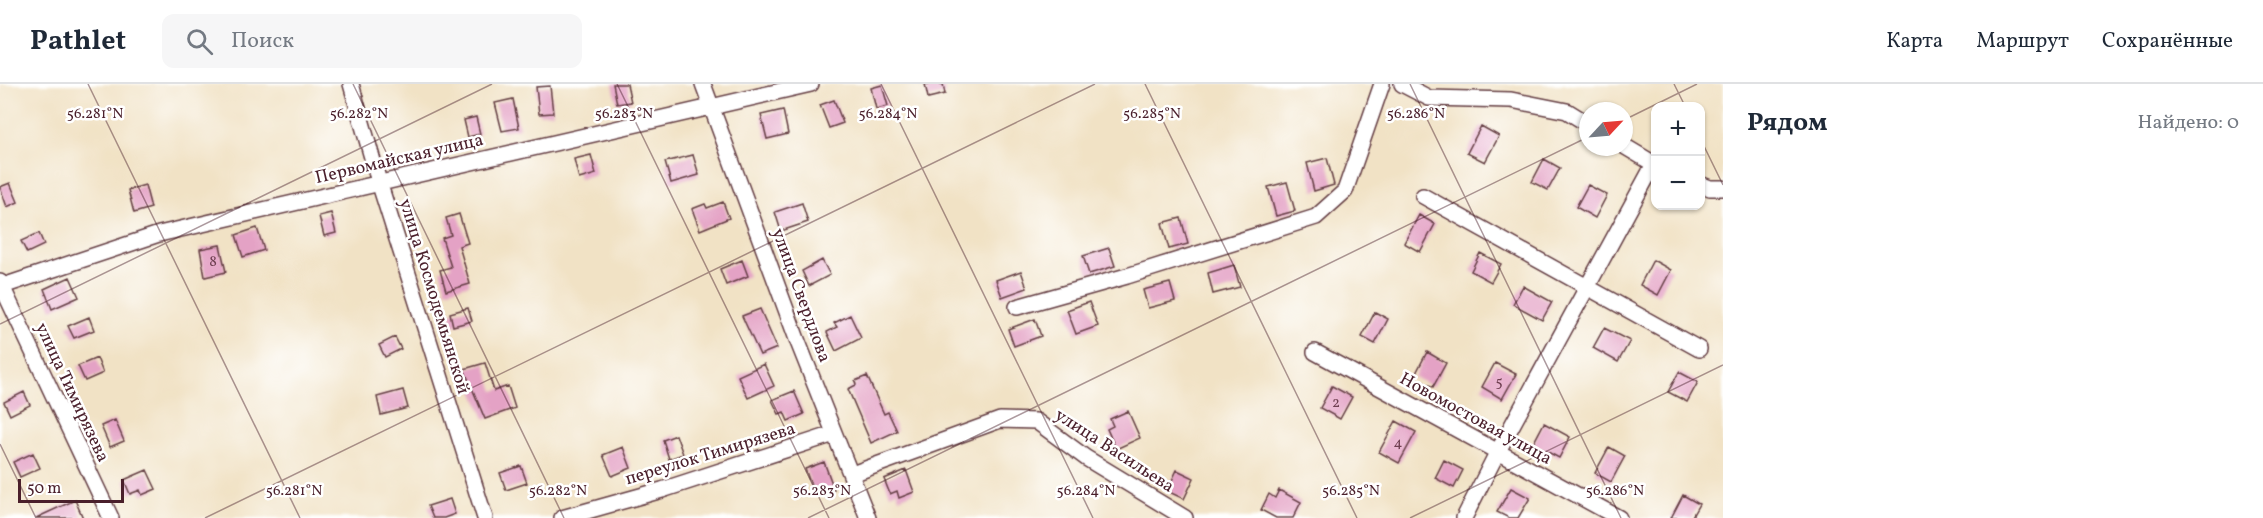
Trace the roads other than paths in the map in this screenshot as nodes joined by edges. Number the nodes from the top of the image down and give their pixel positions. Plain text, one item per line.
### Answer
1 (351, 84) edge
2 (703, 84) edge
3 (810, 84) edge
4 (1382, 84) edge
5 (1402, 84) edge
6 (712, 108) junction
7 (1579, 118) edge
8 (1633, 152) edge
9 (1651, 163) edge
10 (1651, 172) edge
11 (379, 182) junction
12 (1705, 186) edge
13 (1723, 188) edge
14 (1423, 196) dead end
15 (1, 285) edge
16 (1588, 287) junction
17 (1017, 307) dead end
18 (1699, 349) dead end
19 (1315, 352) dead end
20 (834, 434) junction
21 (1497, 453) junction
22 (852, 474) junction
23 (111, 518) edge
24 (485, 518) edge
25 (562, 518) edge
26 (868, 518) edge
27 (1185, 518) edge
28 (1464, 518) edge
29 (1619, 518) edge

1 - 11 street, улица Космодемьянской
2 - 6 street, улица Свердлова
3 - 6 street, Первомайская улица
4 - 17 street
5 - 7 street
6 - 11 street, Первомайская улица
6 - 20 street, улица Свердлова
8 - 9 street
10 - 16 street
11 - 15 street, Первомайская улица
11 - 24 street, улица Космодемьянской
12 - 13 street
14 - 16 street
15 - 23 street, улица Тимирязева
16 - 18 street
16 - 21 street
19 - 21 street, Новомостовая улица
20 - 22 street, улица Свердлова
20 - 25 street, переулок Тимирязева
21 - 28 street
21 - 29 street, Новомостовая улица
22 - 26 street, улица Свердлова
22 - 27 street, улица Васильева

